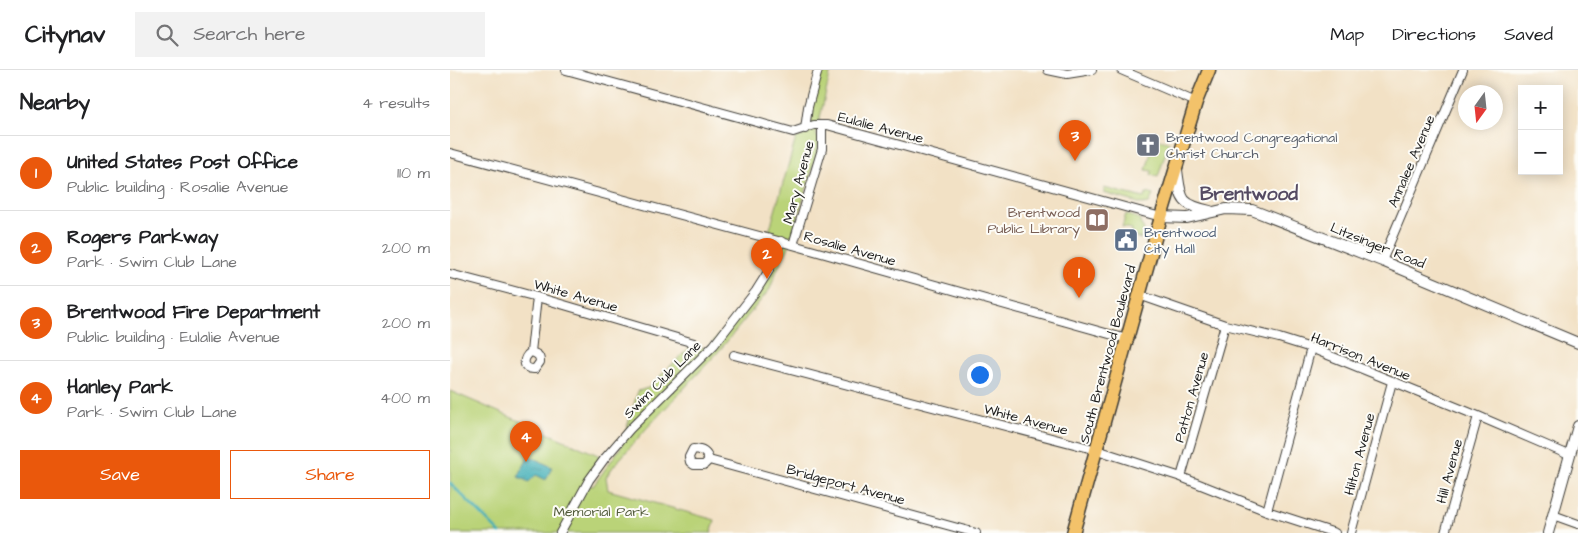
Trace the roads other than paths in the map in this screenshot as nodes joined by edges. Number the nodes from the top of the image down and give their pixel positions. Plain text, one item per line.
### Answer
1 (566, 70) edge
2 (818, 70) edge
3 (1048, 70) edge
4 (1092, 70) edge
5 (1121, 70) edge
6 (1209, 70) edge
7 (1463, 70) edge
8 (1196, 102) junction
9 (822, 125) junction
10 (805, 129) junction
11 (450, 153) edge
12 (1176, 168) junction
13 (1211, 212) junction
14 (1161, 217) junction
15 (781, 242) junction
16 (793, 245) junction
17 (1382, 261) junction
18 (450, 274) edge
19 (1139, 295) junction
20 (537, 297) junction
21 (1225, 325) junction
22 (1127, 338) junction
23 (694, 343) dead end
24 (1578, 343) edge
25 (1311, 348) junction
26 (532, 352) dead end
27 (734, 355) dead end
28 (1392, 382) junction
29 (1478, 416) junction
30 (1578, 426) edge
31 (1096, 450) junction
32 (1569, 455) junction
33 (709, 460) dead end
34 (1181, 476) junction
35 (1268, 511) junction
36 (1553, 515) junction
37 (1578, 524) edge
38 (560, 533) edge
39 (976, 533) edge
40 (1073, 533) edge
41 (1335, 533) edge
42 (1351, 533) edge
43 (1445, 533) edge
44 (1548, 533) edge

1 - 10 street, Eulalie Avenue
2 - 10 street
3 - 4 street
5 - 8 street
6 - 8 main road, South Brentwood Boulevard
7 - 17 street, Annalee Avenue
8 - 12 main road, South Brentwood Boulevard
9 - 10 street, Eulalie Avenue
9 - 14 street, Eulalie Avenue
9 - 16 street, Mary Avenue
11 - 15 street, Rosalie Avenue
12 - 13 street
12 - 14 main road, South Brentwood Boulevard
13 - 14 street, Litzsinger Road
13 - 17 street, Litzsinger Road
14 - 19 main road, South Brentwood Boulevard
15 - 16 street, Rosalie Avenue
15 - 38 street, Swim Club Lane
16 - 22 street, Rosalie Avenue
17 - 24 street, Litzsinger Road
18 - 20 street, White Avenue
19 - 21 street, Harrison Avenue
19 - 22 main road, South Brentwood Boulevard
20 - 23 street, White Avenue
20 - 26 street
21 - 25 street, Harrison Avenue
21 - 34 street, Patton Avenue
22 - 31 main road, South Brentwood Boulevard
25 - 28 street, Harrison Avenue
25 - 35 street
27 - 31 street, White Avenue
28 - 29 street, Harrison Avenue
28 - 42 street, Hilton Avenue
29 - 32 street, Harrison Avenue
29 - 43 street, Hill Avenue
30 - 32 street
31 - 34 street, White Avenue
31 - 40 main road, South Brentwood Boulevard
32 - 36 street
33 - 39 street, Bridgeport Avenue
34 - 35 street, White Avenue
35 - 41 street, White Avenue
36 - 37 street
36 - 44 street

